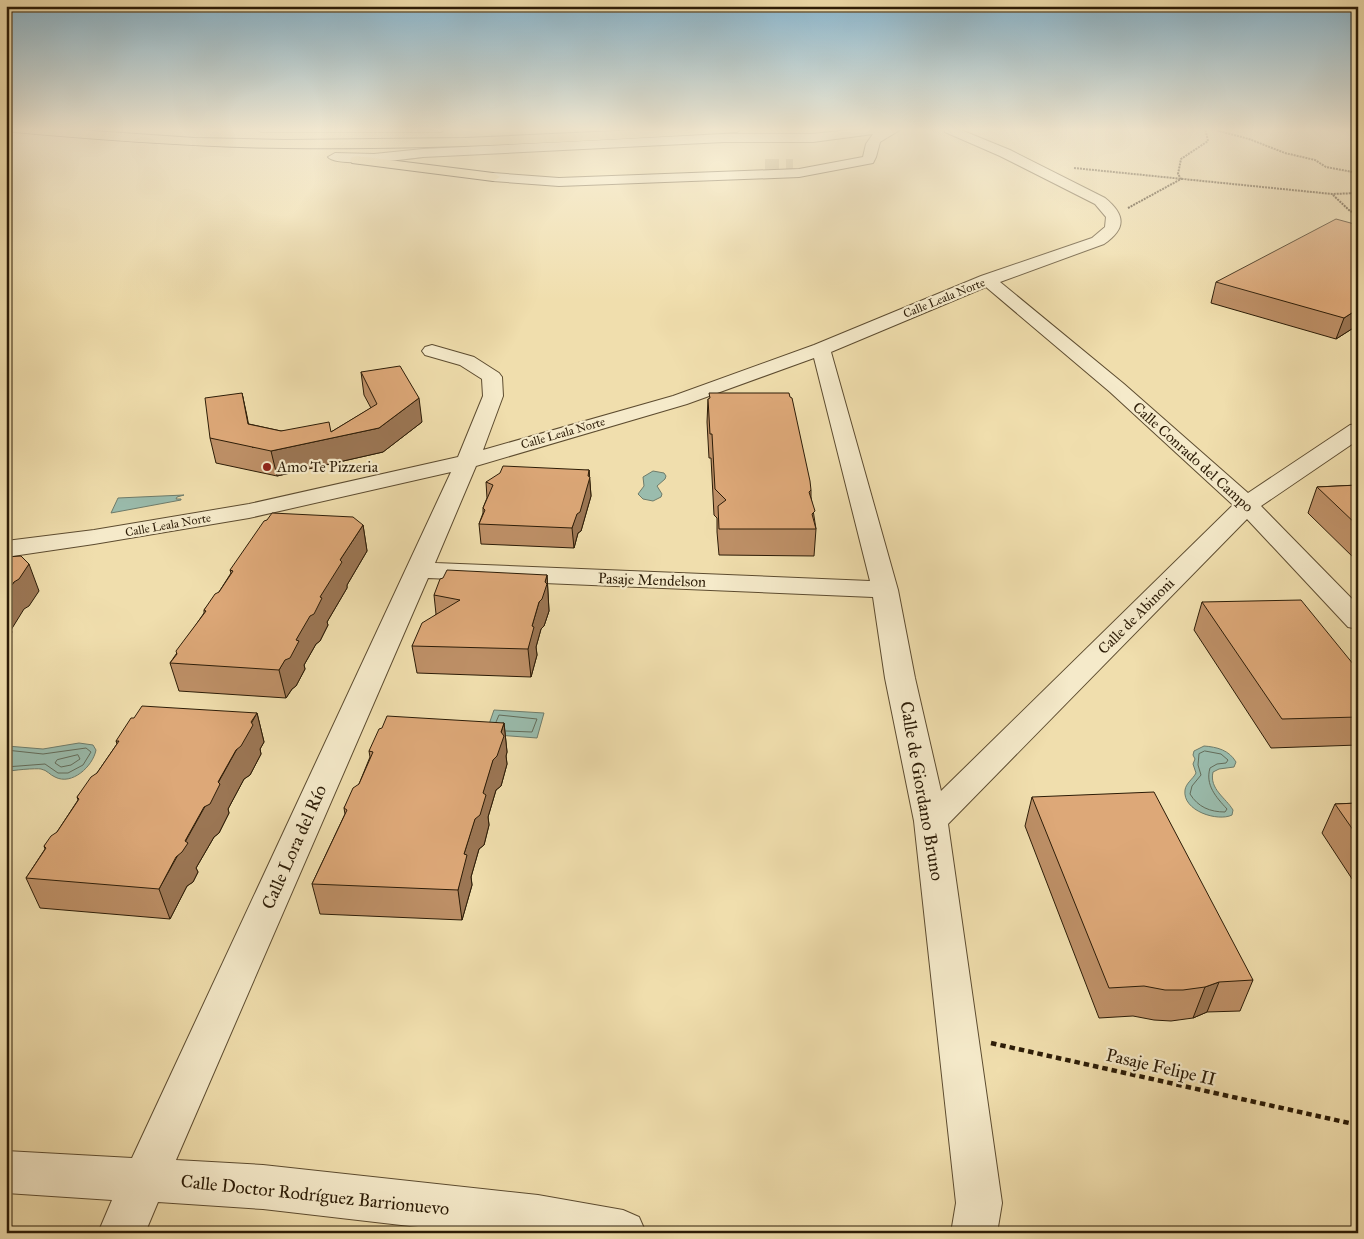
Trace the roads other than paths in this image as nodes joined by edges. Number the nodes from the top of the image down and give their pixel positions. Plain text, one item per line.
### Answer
1 (1070, 186) edge
2 (987, 280) junction
3 (940, 300) junction
4 (1017, 306) junction
5 (432, 351) dead end
6 (817, 372) junction
7 (753, 374) junction
8 (1358, 430) edge
9 (467, 462) junction
10 (1247, 505) junction
11 (6, 549) edge
12 (419, 570) junction
13 (885, 590) junction
14 (1358, 621) edge
15 (931, 821) junction
16 (6, 1172) edge
17 (145, 1179) junction
18 (121, 1233) edge
19 (622, 1233) edge
20 (974, 1233) edge

1 - 2 street, Calle Leala Norte
2 - 3 street, Calle Leala Norte
2 - 4 street, Calle Conrado del Campo
3 - 4 street, Calle Conrado del Campo
3 - 6 street, Calle Leala Norte
4 - 10 street, Calle Conrado del Campo
5 - 9 street, Calle Lora del Río
6 - 7 street, Calle Leala Norte
6 - 7 street
6 - 13 street, Calle de Giordano Bruno
7 - 9 street, Calle Leala Norte
8 - 10 street, Calle de Abinoni
9 - 11 street, Calle Leala Norte
9 - 12 street, Calle Lora del Río
10 - 14 street, Calle Conrado del Campo
10 - 15 street, Calle de Abinoni
12 - 13 street, Pasaje Mendelson
12 - 17 street, Calle Lora del Río
13 - 15 street, Calle de Giordano Bruno
15 - 20 street, Calle de Giordano Bruno
16 - 17 street, Calle Doctor Rodríguez Barrionuevo
17 - 18 street, Calle Lora del Río
17 - 19 street, Calle Doctor Rodríguez Barrionuevo

